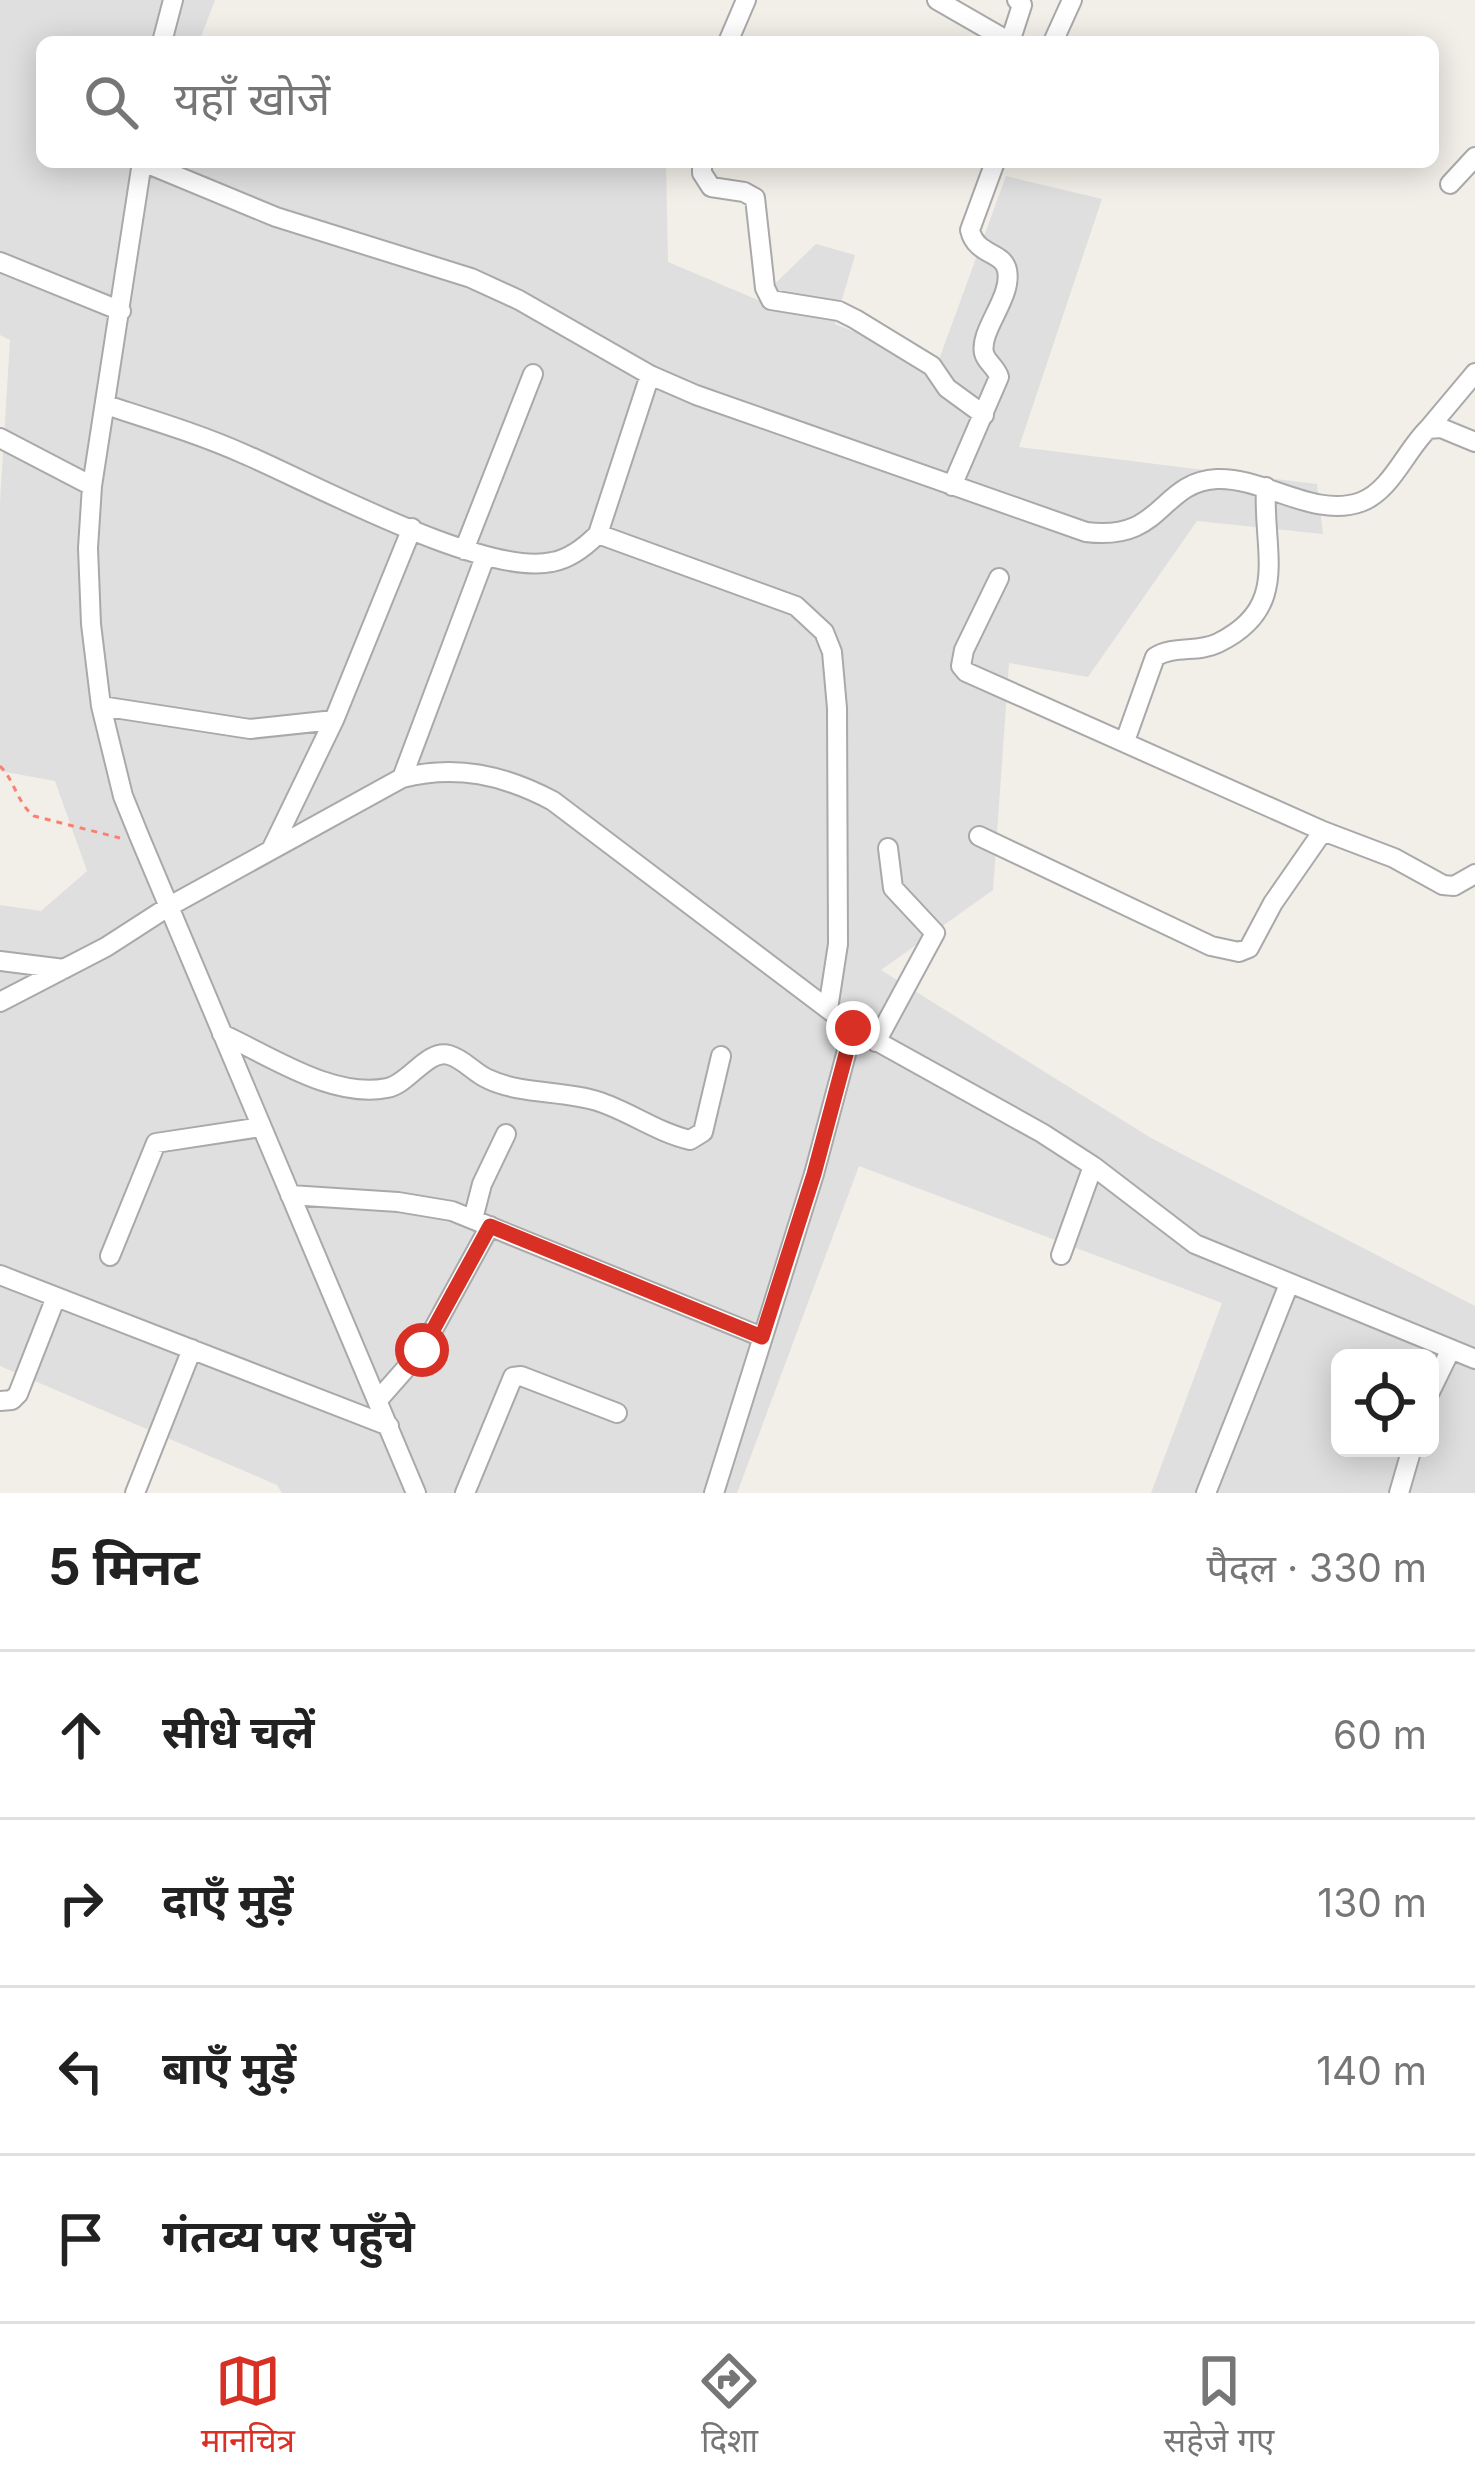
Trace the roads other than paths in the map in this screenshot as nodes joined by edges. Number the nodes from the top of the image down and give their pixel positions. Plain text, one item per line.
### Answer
1 (173, 0) edge
2 (746, 0) edge
3 (937, 0) edge
4 (1017, 0) edge
5 (1072, 0) edge
6 (164, 36) edge
7 (731, 36) edge
8 (1000, 36) edge
9 (1012, 36) edge
10 (1056, 36) edge
11 (1475, 157) edge
12 (141, 168) edge
13 (157, 168) edge
14 (702, 168) edge
15 (993, 168) edge
16 (1450, 184) dead end
17 (0, 262) edge
18 (121, 311) junction
19 (1475, 373) edge
20 (533, 374) dead end
21 (650, 375) junction
22 (106, 405) junction
23 (984, 415) junction
24 (1429, 428) junction
25 (0, 438) edge
26 (1475, 442) edge
27 (952, 485) junction
28 (92, 486) junction
29 (1266, 488) junction
30 (412, 528) junction
31 (598, 534) junction
32 (464, 550) junction
33 (484, 557) junction
34 (999, 578) dead end
35 (101, 706) junction
36 (334, 720) junction
37 (1125, 741) junction
38 (402, 778) junction
39 (1323, 832) junction
40 (979, 836) dead end
41 (272, 848) junction
42 (888, 848) dead end
43 (1475, 874) edge
44 (168, 907) junction
45 (0, 961) edge
46 (64, 969) junction
47 (0, 1002) edge
48 (828, 1009) junction
49 (853, 1028) junction
50 (221, 1034) junction
51 (876, 1042) junction
52 (721, 1056) dead end
53 (261, 1127) junction
54 (506, 1134) dead end
55 (1093, 1166) junction
56 (290, 1196) junction
57 (481, 1223) junction
58 (110, 1256) dead end
59 (1061, 1256) dead end
60 (0, 1275) edge
61 (1289, 1284) junction
62 (56, 1297) junction
63 (762, 1337) junction
64 (192, 1349) junction
65 (1451, 1349) junction
66 (1475, 1359) edge
67 (1439, 1374) edge
68 (378, 1400) junction
69 (0, 1401) edge
70 (617, 1413) dead end
71 (389, 1426) junction
72 (1409, 1457) edge
73 (135, 1493) edge
74 (416, 1493) edge
75 (465, 1493) edge
76 (713, 1493) edge
77 (1206, 1493) edge
78 (1399, 1493) edge

1 - 6 street
2 - 7 street
3 - 8 street
4 - 9 street
5 - 10 street
11 - 16 street
12 - 18 street
13 - 21 street
14 - 23 street
15 - 23 street
17 - 18 street
18 - 22 street
19 - 24 street
20 - 32 street
21 - 27 street
21 - 31 street
22 - 28 street
22 - 30 street
23 - 27 street
24 - 26 street
24 - 29 street
25 - 28 street
27 - 29 street
28 - 35 street
29 - 37 street
30 - 32 street
30 - 36 street
31 - 33 street
31 - 48 street
32 - 33 street
33 - 38 street
34 - 37 street
35 - 36 street
35 - 44 street
36 - 41 street
37 - 39 street
38 - 41 street
38 - 48 street
39 - 40 street
39 - 43 street
41 - 44 street
42 - 51 street
44 - 46 street
44 - 50 street
45 - 46 street
46 - 47 street
48 - 49 street
49 - 51 street
49 - 63 street
50 - 52 street
50 - 53 street
51 - 55 street
53 - 56 street
53 - 58 street
54 - 57 street
55 - 59 street
55 - 61 street
56 - 57 street
56 - 68 street
57 - 63 street
57 - 68 street
60 - 62 street
61 - 65 street
61 - 77 street
62 - 64 street
62 - 69 street
63 - 76 street
64 - 71 street
64 - 73 street
65 - 66 street
65 - 67 street
68 - 71 street
70 - 75 street
71 - 74 street
72 - 78 street

